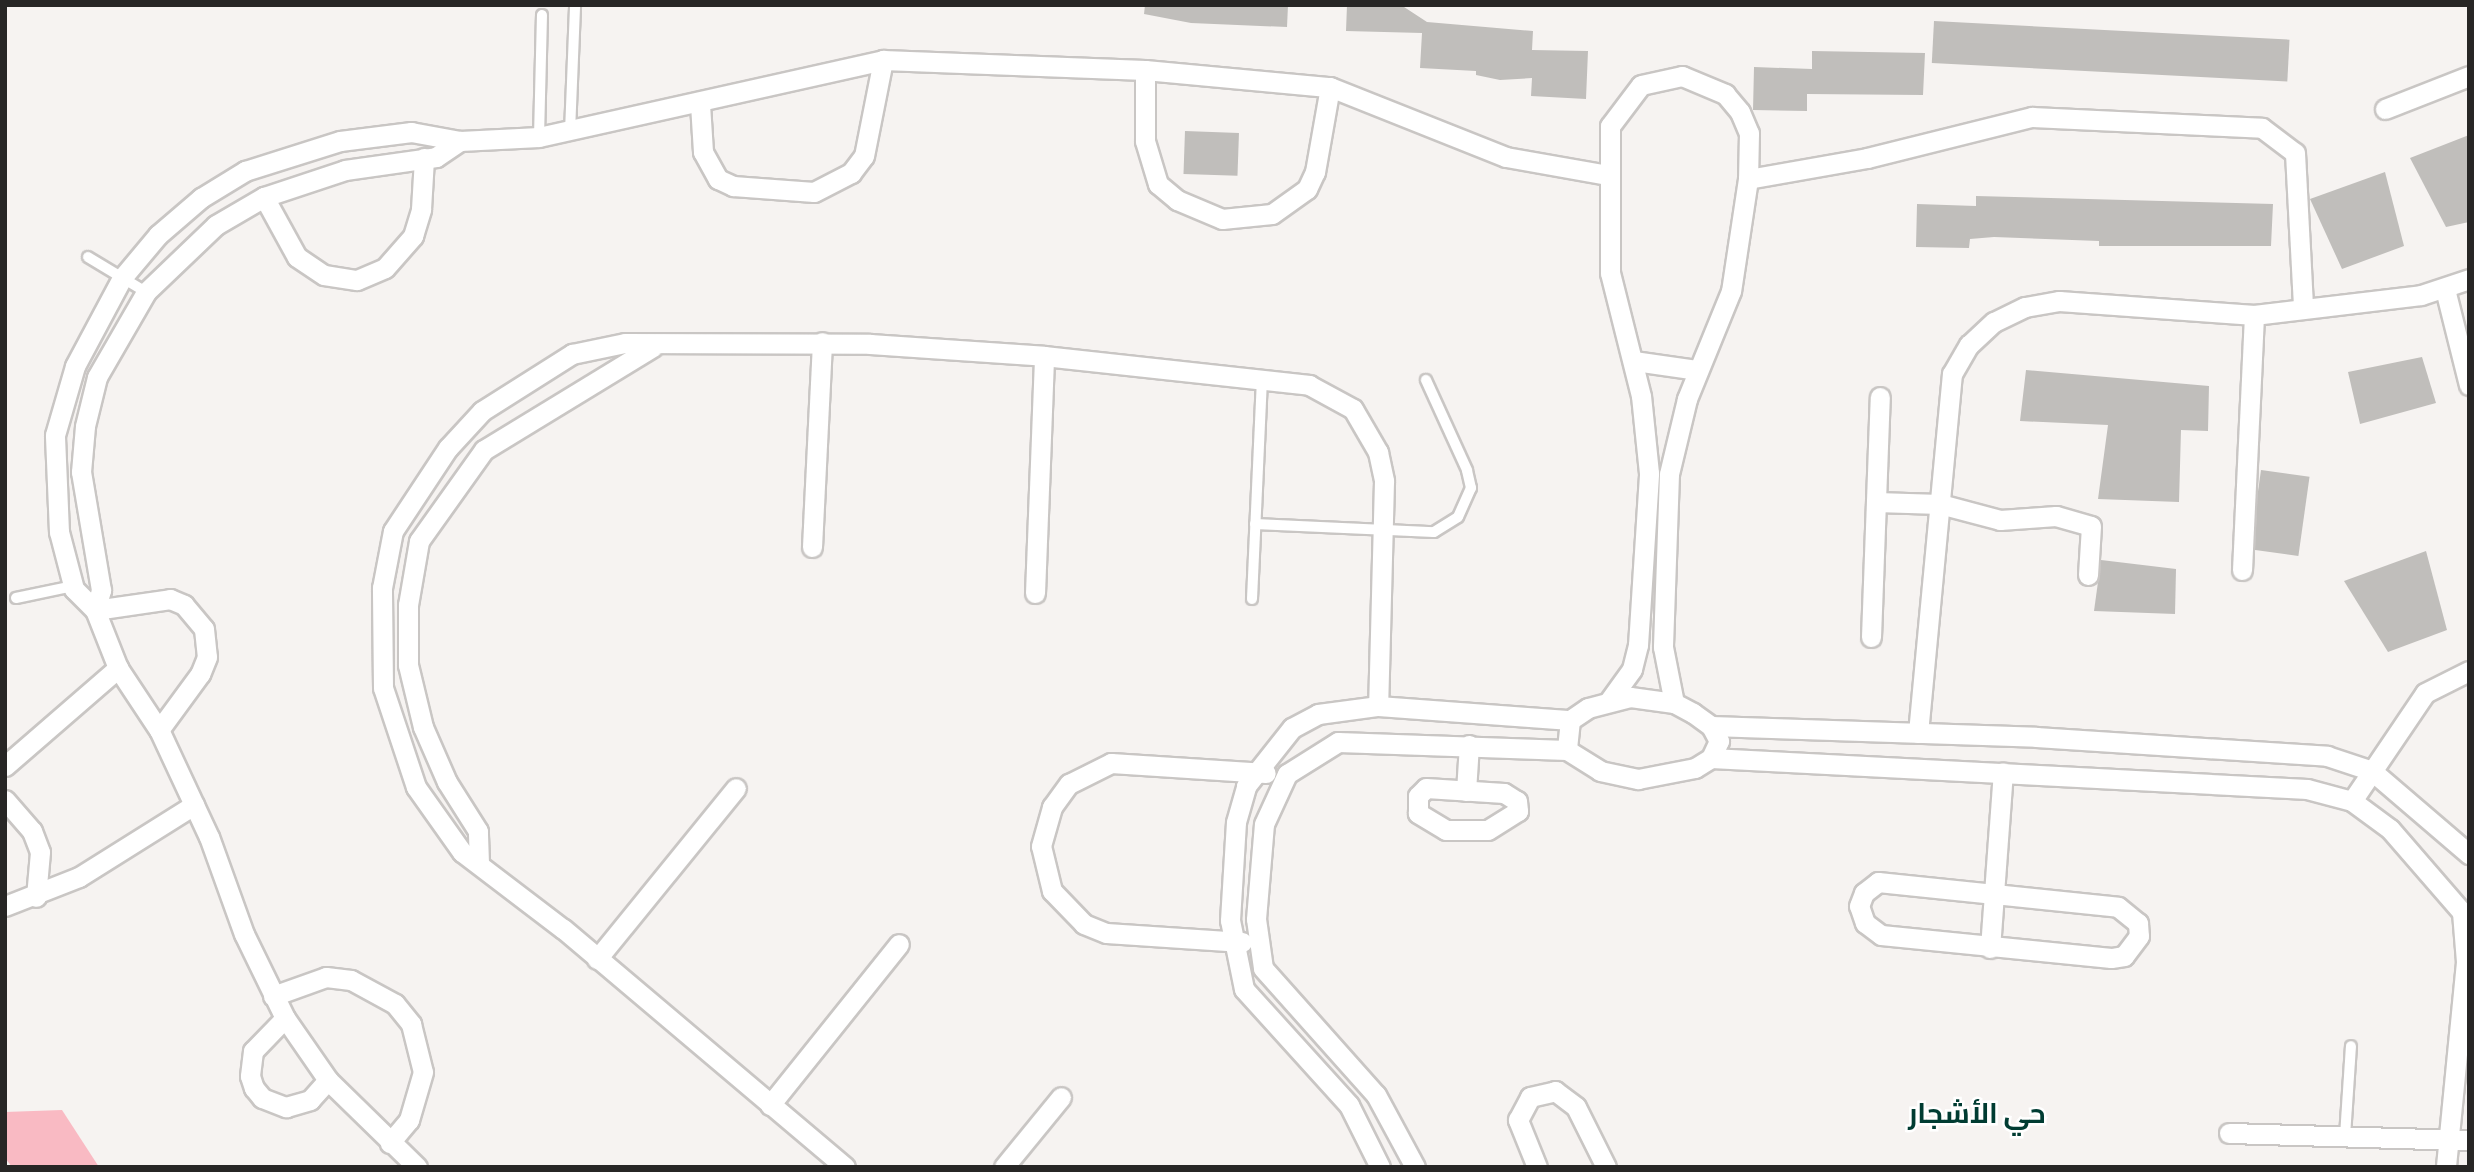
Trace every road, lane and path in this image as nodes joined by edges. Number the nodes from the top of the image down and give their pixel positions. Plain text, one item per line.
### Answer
1 (575, 5) edge
2 (542, 15) dead end
3 (883, 60) junction
4 (1145, 70) junction
5 (2469, 75) edge
6 (1330, 87) junction
7 (700, 104) junction
8 (2385, 109) dead end
9 (570, 132) junction
10 (539, 137) junction
11 (460, 141) junction
12 (424, 158) junction
13 (1608, 175) junction
14 (1748, 179) junction
15 (264, 197) junction
16 (88, 257) dead end
17 (122, 278) junction
18 (2469, 279) edge
19 (2445, 289) junction
20 (146, 292) junction
21 (2303, 308) junction
22 (2255, 315) junction
23 (822, 342) junction
24 (653, 347) junction
25 (1044, 356) junction
26 (1634, 360) junction
27 (1697, 370) junction
28 (1262, 378) junction
29 (1426, 380) dead end
30 (2469, 385) edge
31 (1880, 397) dead end
32 (1876, 502) junction
33 (1940, 504) junction
34 (1255, 524) junction
35 (1383, 529) junction
36 (393, 531) junction
37 (419, 541) junction
38 (812, 547) dead end
39 (2242, 570) dead end
40 (2088, 575) dead end
41 (73, 586) junction
42 (1035, 593) dead end
43 (16, 598) dead end
44 (1252, 599) dead end
45 (96, 610) junction
46 (1871, 637) dead end
47 (118, 668) junction
48 (2469, 671) edge
49 (1609, 701) junction
50 (1674, 704) junction
51 (1378, 706) junction
52 (1570, 720) junction
53 (1711, 726) junction
54 (159, 730) junction
55 (1918, 733) junction
56 (1469, 745) junction
57 (1567, 750) junction
58 (1712, 758) junction
59 (5, 766) edge
60 (2372, 771) junction
61 (1255, 772) junction
62 (2003, 772) junction
63 (1287, 774) junction
64 (736, 788) dead end
65 (1466, 791) junction
66 (5, 800) edge
67 (2352, 801) junction
68 (194, 805) junction
69 (2469, 854) edge
70 (479, 863) junction
71 (1994, 891) junction
72 (36, 897) junction
73 (5, 906) edge
74 (1230, 941) junction
75 (1257, 943) junction
76 (899, 944) dead end
77 (1990, 948) junction
78 (597, 960) junction
79 (2467, 962) edge
80 (273, 996) junction
81 (285, 1018) junction
82 (2351, 1046) dead end
83 (328, 1080) junction
84 (1061, 1097) dead end
85 (771, 1105) junction
86 (2229, 1133) dead end
87 (2345, 1136) junction
88 (2448, 1138) junction
89 (2469, 1140) edge
90 (390, 1143) junction
91 (417, 1167) edge
92 (845, 1167) edge
93 (1004, 1167) edge
94 (1380, 1167) edge
95 (1415, 1167) edge
96 (1537, 1167) edge
97 (1606, 1167) edge
98 (2446, 1167) edge

1 - 9 lane
2 - 10 lane
3 - 4 street
3 - 7 street
3 - 7 street
4 - 6 street
4 - 6 street
5 - 8 street
6 - 13 street
7 - 9 street
9 - 10 street
10 - 11 street
11 - 12 street
11 - 17 street
12 - 15 street
12 - 15 street
13 - 14 street
13 - 26 street
14 - 21 street
14 - 27 street
15 - 20 street
16 - 17 lane
17 - 20 lane
17 - 41 street
18 - 19 street
19 - 21 street
19 - 30 street
20 - 45 street
21 - 22 street
22 - 33 street
22 - 39 street
23 - 24 street
23 - 25 street
23 - 38 street
24 - 36 street
24 - 37 street
25 - 28 street
25 - 42 street
26 - 27 street
26 - 49 street
27 - 50 street
28 - 34 lane
28 - 35 street
29 - 35 lane
31 - 32 street
32 - 33 street
32 - 46 street
33 - 40 street
33 - 55 street
34 - 35 lane
34 - 44 lane
35 - 51 street
36 - 37 street
36 - 70 street
37 - 70 street
41 - 43 lane
41 - 45 street
45 - 47 street
45 - 54 street
47 - 54 street
47 - 59 street
48 - 60 street
49 - 50 street
49 - 52 street
50 - 53 street
51 - 52 street
51 - 61 street
52 - 57 street
53 - 55 street
53 - 58 street
54 - 68 street
55 - 60 street
56 - 57 street
56 - 63 street
56 - 65 street
57 - 58 street
58 - 62 street
60 - 67 street
60 - 69 street
61 - 63 street
61 - 74 street
61 - 74 street
62 - 67 street
62 - 71 street
63 - 75 street
64 - 78 street
65 - 65 street
66 - 72 street
67 - 79 street
68 - 72 street
68 - 80 street
70 - 78 street
71 - 77 street
71 - 77 street
71 - 77 street
72 - 73 street
74 - 75 street
74 - 94 street
75 - 95 street
76 - 85 street
78 - 85 street
79 - 88 street
80 - 81 street
80 - 90 street
81 - 83 street
81 - 83 street
82 - 87 lane
83 - 90 street
84 - 93 street
85 - 92 street
86 - 87 street
87 - 88 street
88 - 89 street
88 - 98 street
90 - 91 street
96 - 97 street

